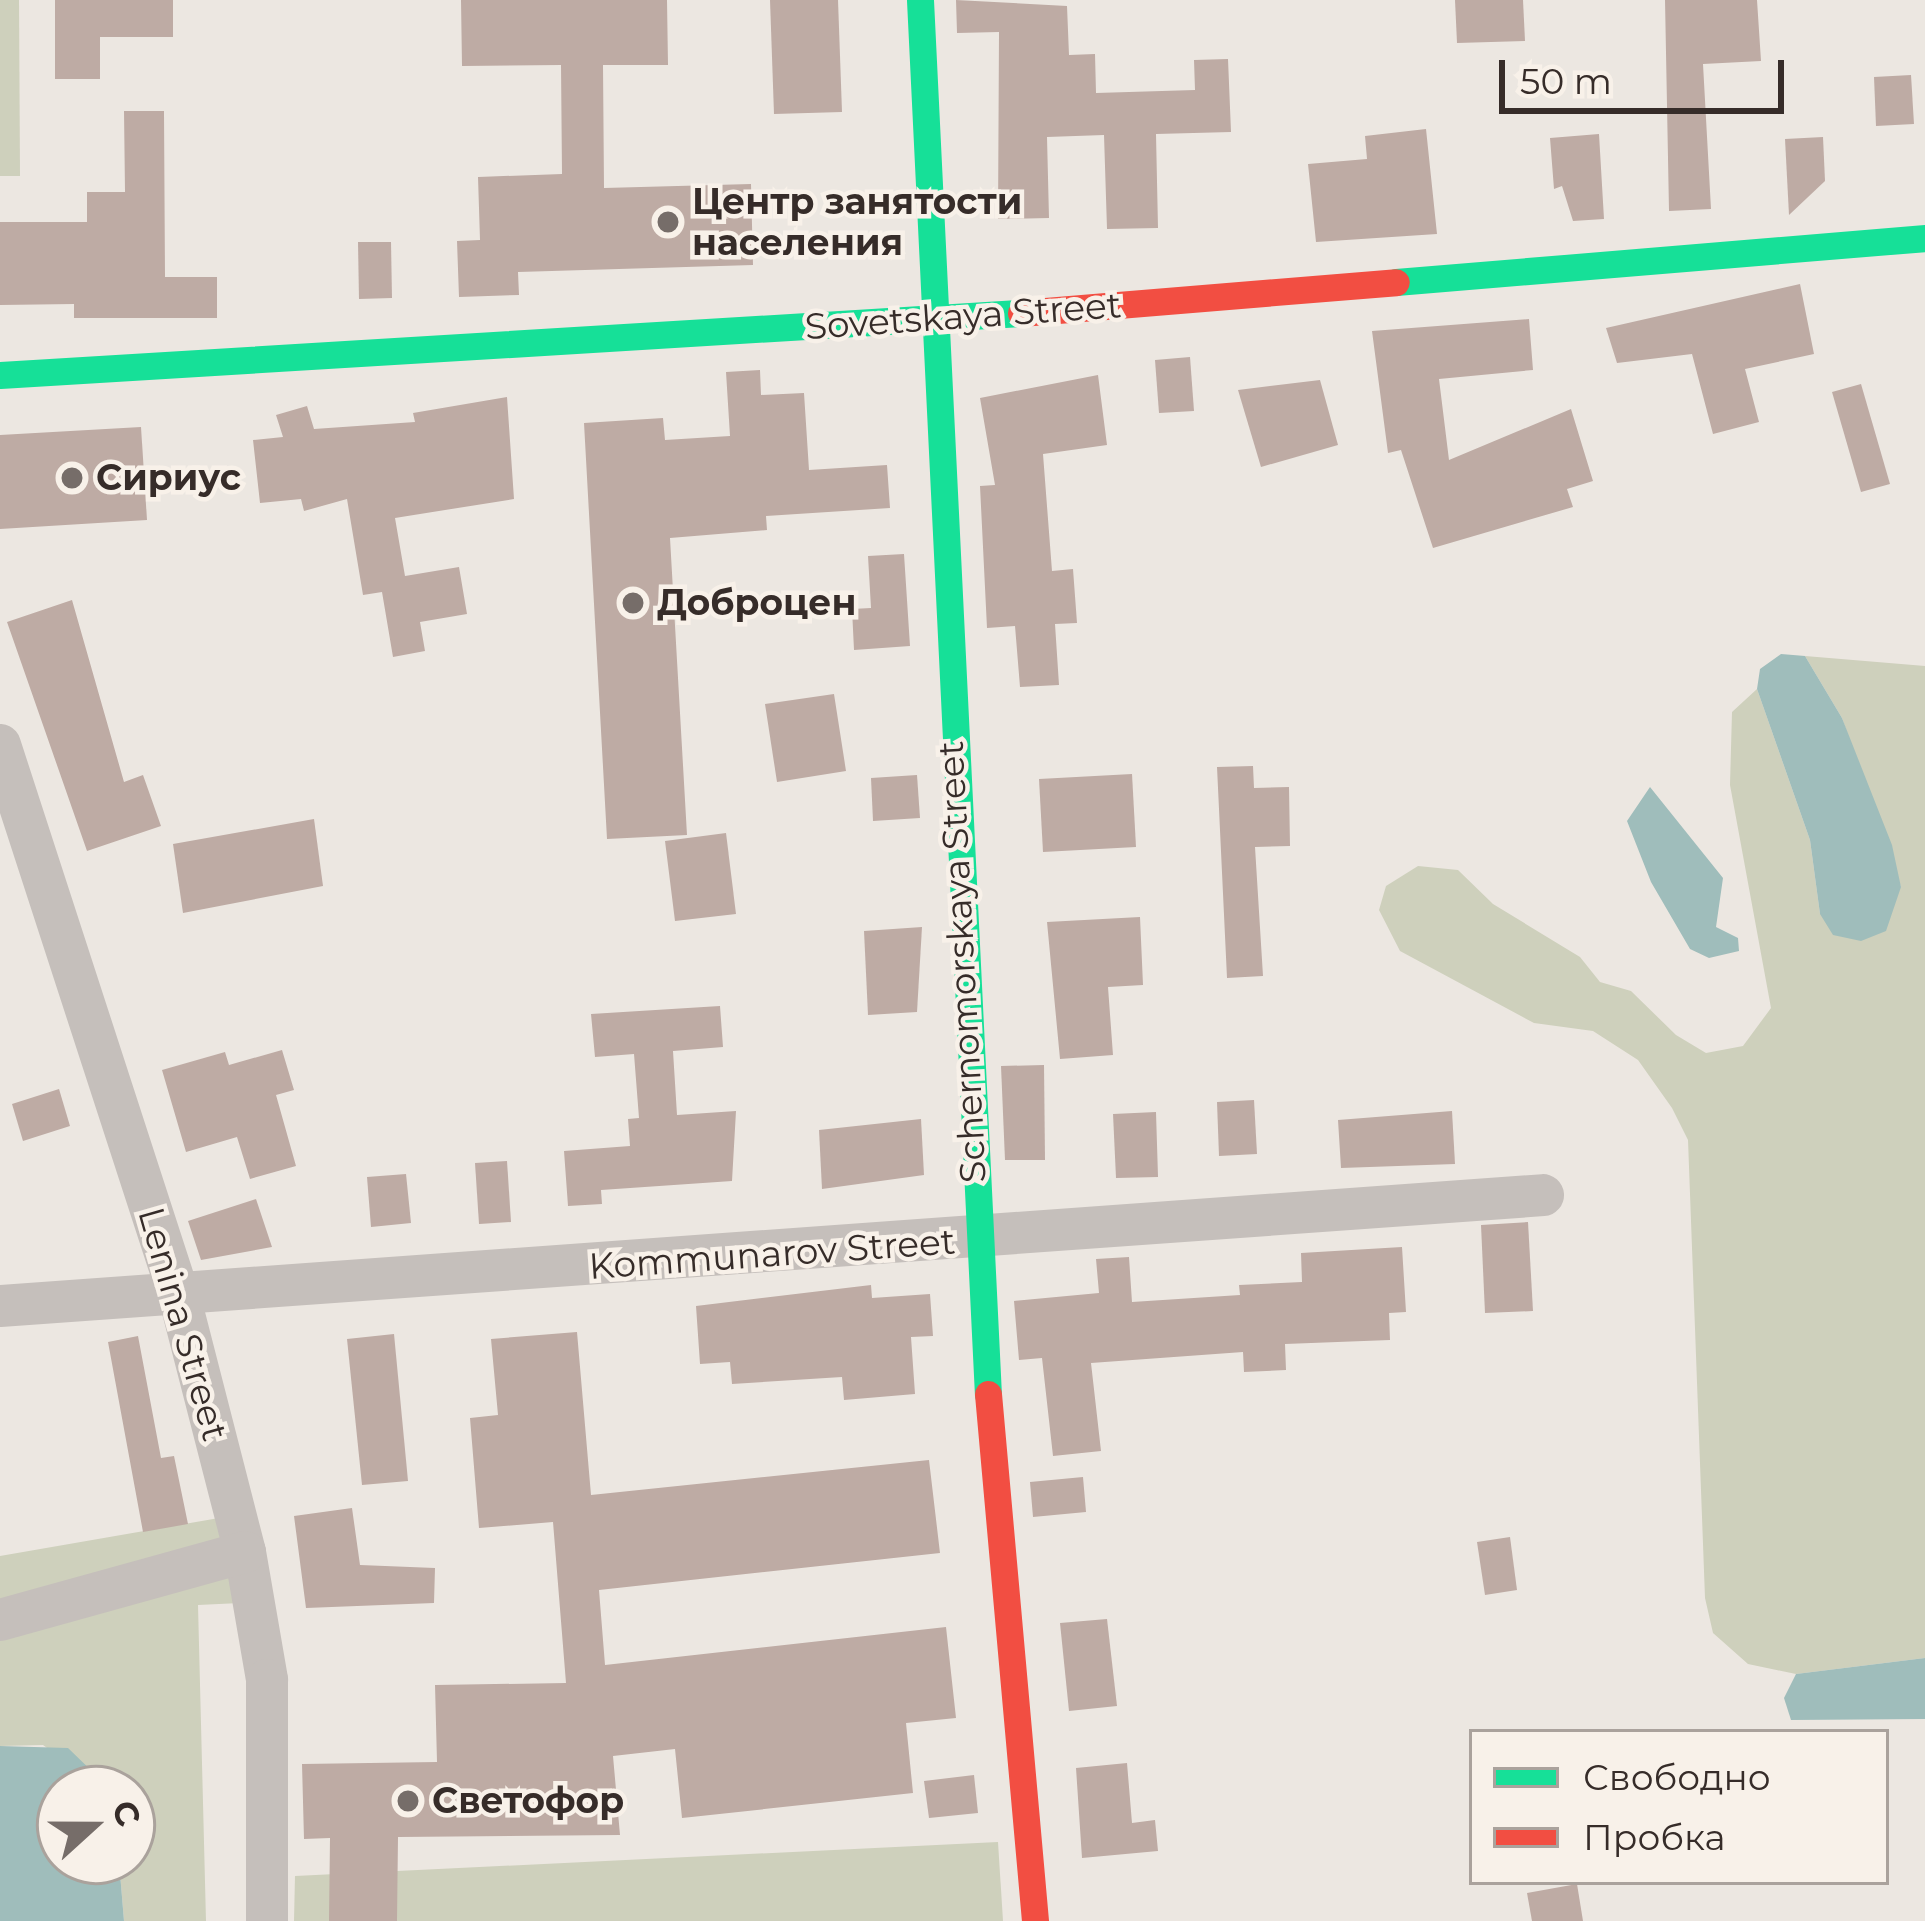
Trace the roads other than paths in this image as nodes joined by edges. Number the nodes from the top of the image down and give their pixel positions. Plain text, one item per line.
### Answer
1 (920, 0) edge
2 (1925, 238) edge
3 (933, 320) junction
4 (0, 375) edge
5 (0, 745) edge
6 (1543, 1195) dead end
7 (974, 1240) junction
8 (180, 1299) junction
9 (0, 1306) edge
10 (245, 1552) junction
11 (0, 1620) edge
12 (267, 1921) edge
13 (1035, 1921) edge

1 - 3 street, Sсhernomorskaya Street
2 - 3 street, Sovetskaya Street
3 - 4 street, Sovetskaya Street
3 - 7 street, Sсhernomorskaya Street
5 - 8 street, Lenina Street
6 - 7 street, Kommunarov Street
7 - 8 street, Kommunarov Street
7 - 13 street, Sсhernomorskaya Street
8 - 9 street, Kommunarov Street
8 - 10 street, Lenina Street
10 - 11 street
10 - 12 street, Lenina Street

